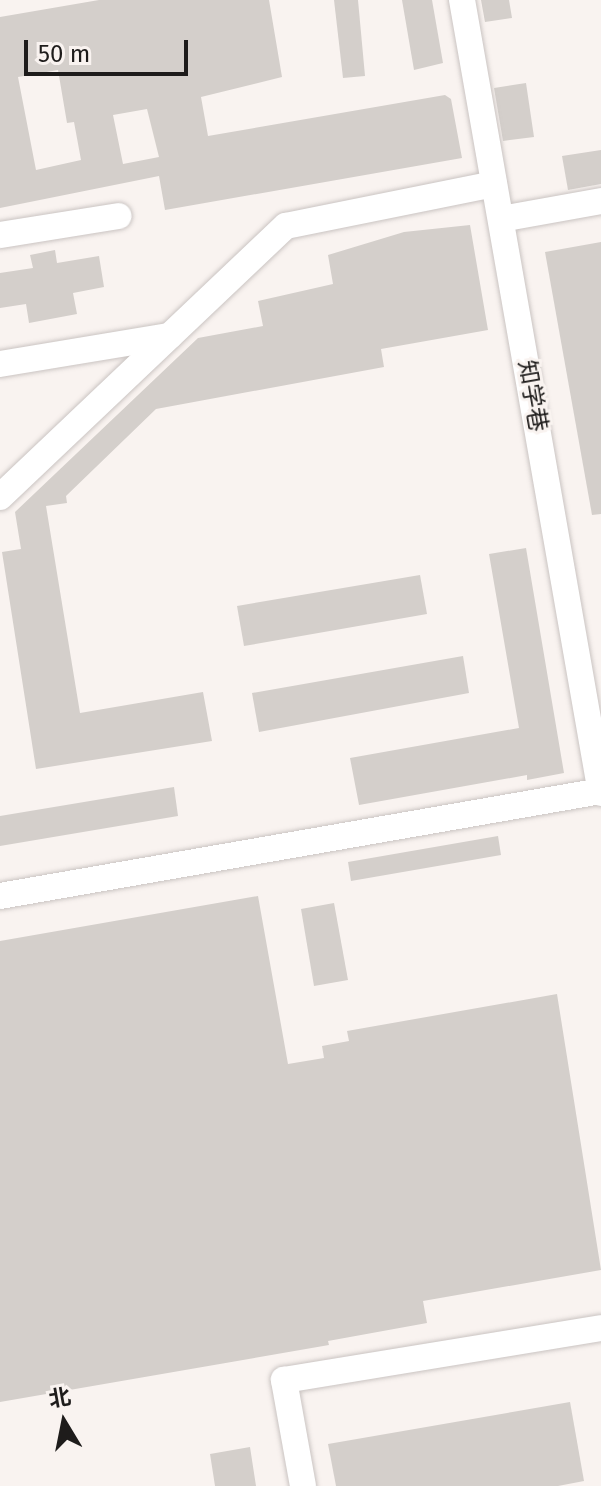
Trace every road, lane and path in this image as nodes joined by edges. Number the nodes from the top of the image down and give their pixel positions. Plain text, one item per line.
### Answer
1 (462, 0) edge
2 (494, 184) junction
3 (601, 201) edge
4 (118, 216) dead end
5 (501, 219) junction
6 (0, 235) edge
7 (170, 336) junction
8 (0, 364) edge
9 (0, 497) edge
10 (601, 792) edge
11 (0, 896) edge
12 (601, 1328) edge
13 (303, 1486) edge

1 - 2 street, 知学巷
2 - 5 street, 知学巷
2 - 7 street
3 - 5 street
4 - 6 street
5 - 10 street, 知学巷
7 - 8 street
7 - 9 street
10 - 11 street
12 - 13 street

